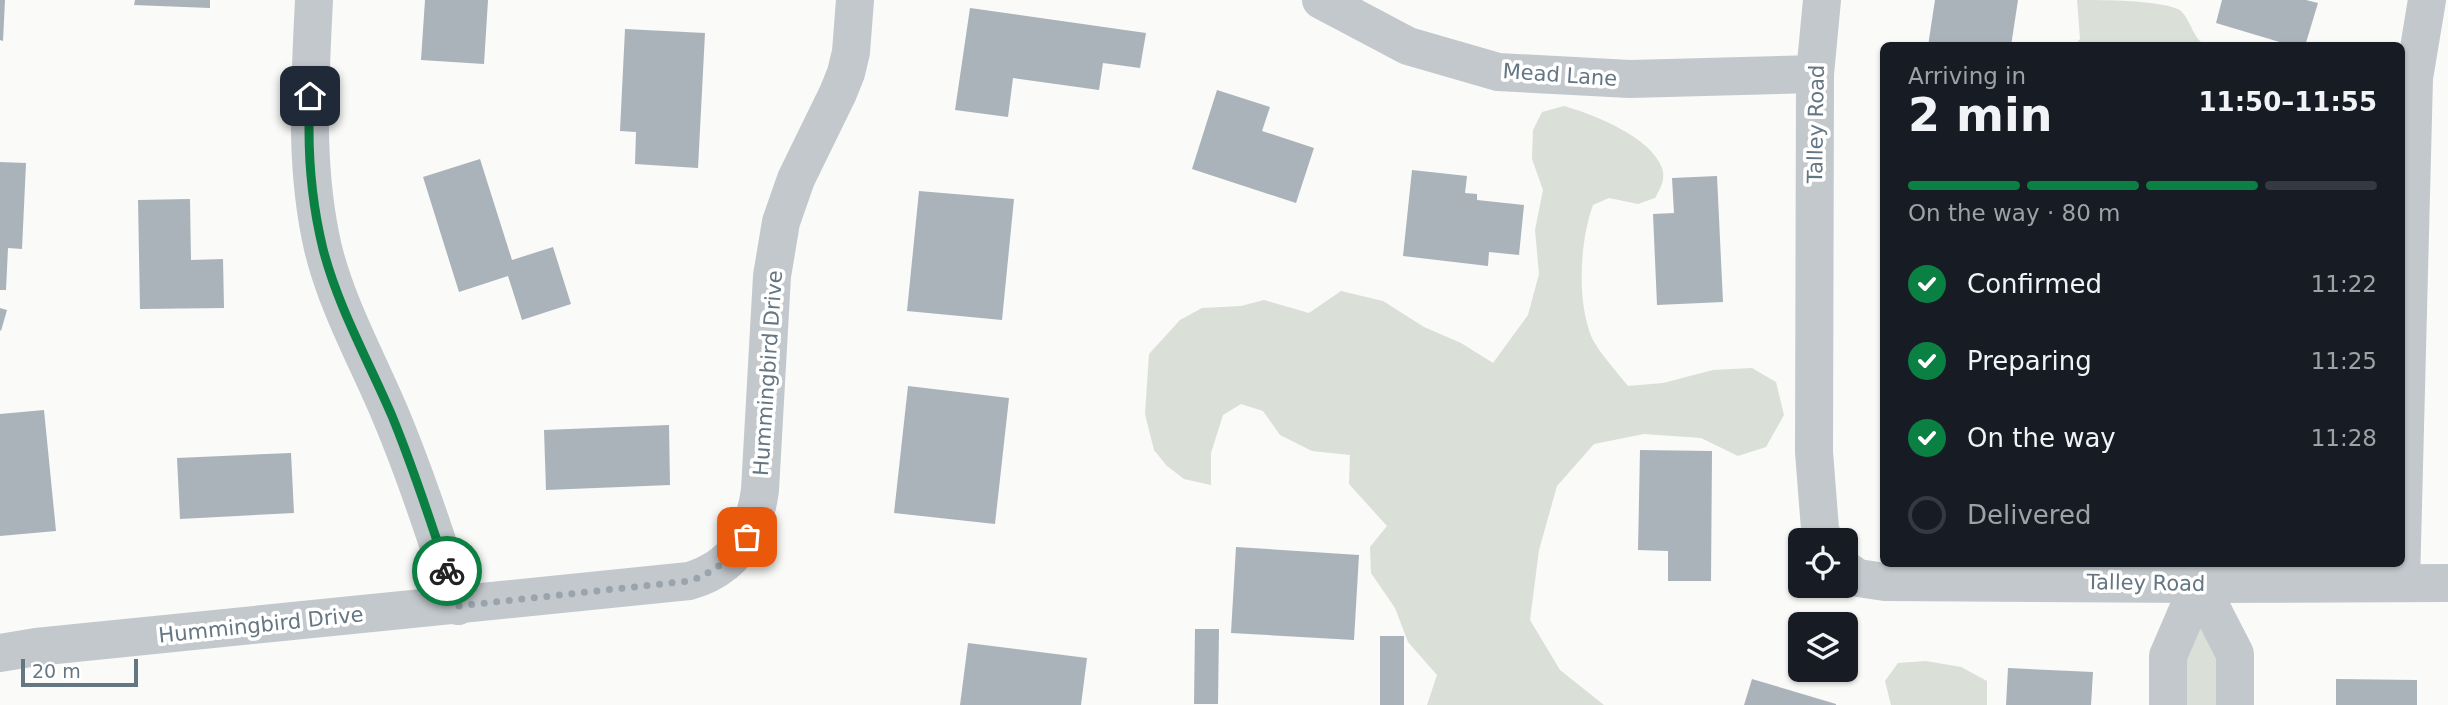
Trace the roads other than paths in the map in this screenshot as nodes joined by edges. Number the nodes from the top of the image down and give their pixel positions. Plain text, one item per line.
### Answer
1 (314, 0) edge
2 (855, 0) edge
3 (1321, 0) edge
4 (1822, 0) edge
5 (2427, 0) edge
6 (1815, 74) junction
7 (2405, 428) edge
8 (1820, 528) edge
9 (2401, 567) edge
10 (1858, 578) edge
11 (2401, 583) junction
12 (2448, 583) edge
13 (2199, 584) junction
14 (458, 606) junction
15 (0, 653) edge
16 (2168, 705) edge
17 (2235, 705) edge

1 - 14 street
2 - 14 street, Hummingbird Drive
3 - 6 street, Mead Lane
4 - 6 street, Talley Road
5 - 7 street
6 - 8 street, Talley Road
9 - 11 street
10 - 13 street, Talley Road
11 - 12 street, Talley Road
11 - 13 street, Talley Road
13 - 16 street
13 - 17 street
14 - 15 street, Hummingbird Drive

